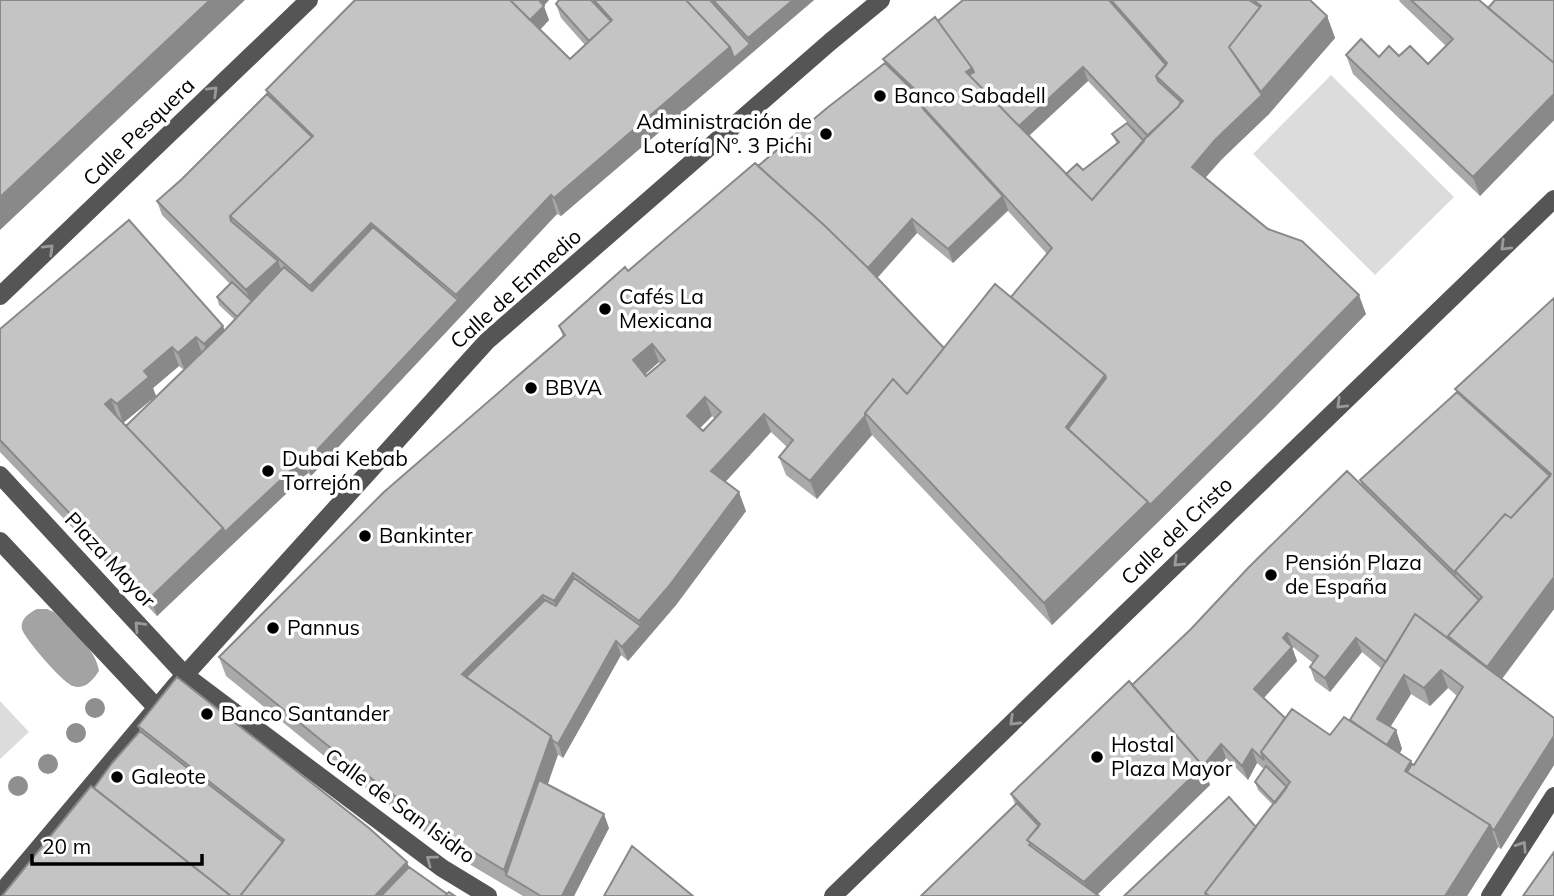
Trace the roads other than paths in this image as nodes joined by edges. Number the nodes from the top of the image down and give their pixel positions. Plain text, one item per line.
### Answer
1 (309, 0) edge
2 (881, 0) edge
3 (1554, 199) edge
4 (0, 296) edge
5 (0, 475) edge
6 (0, 541) edge
7 (186, 676) junction
8 (157, 708) junction
9 (1554, 796) edge
10 (0, 894) edge
11 (488, 896) edge
12 (833, 896) edge
13 (1490, 896) edge

4 -> 1 street, Calle Pesquera
2 - 7 street, Calle de Enmedio
3 -> 12 street, Calle del Cristo
7 -> 5 street, Plaza Mayor
6 - 8 street
7 - 8 street, Calle de Enmedio
11 -> 7 street, Calle de San Isidro
8 - 10 street, Calle de Enmedio
13 -> 9 street

